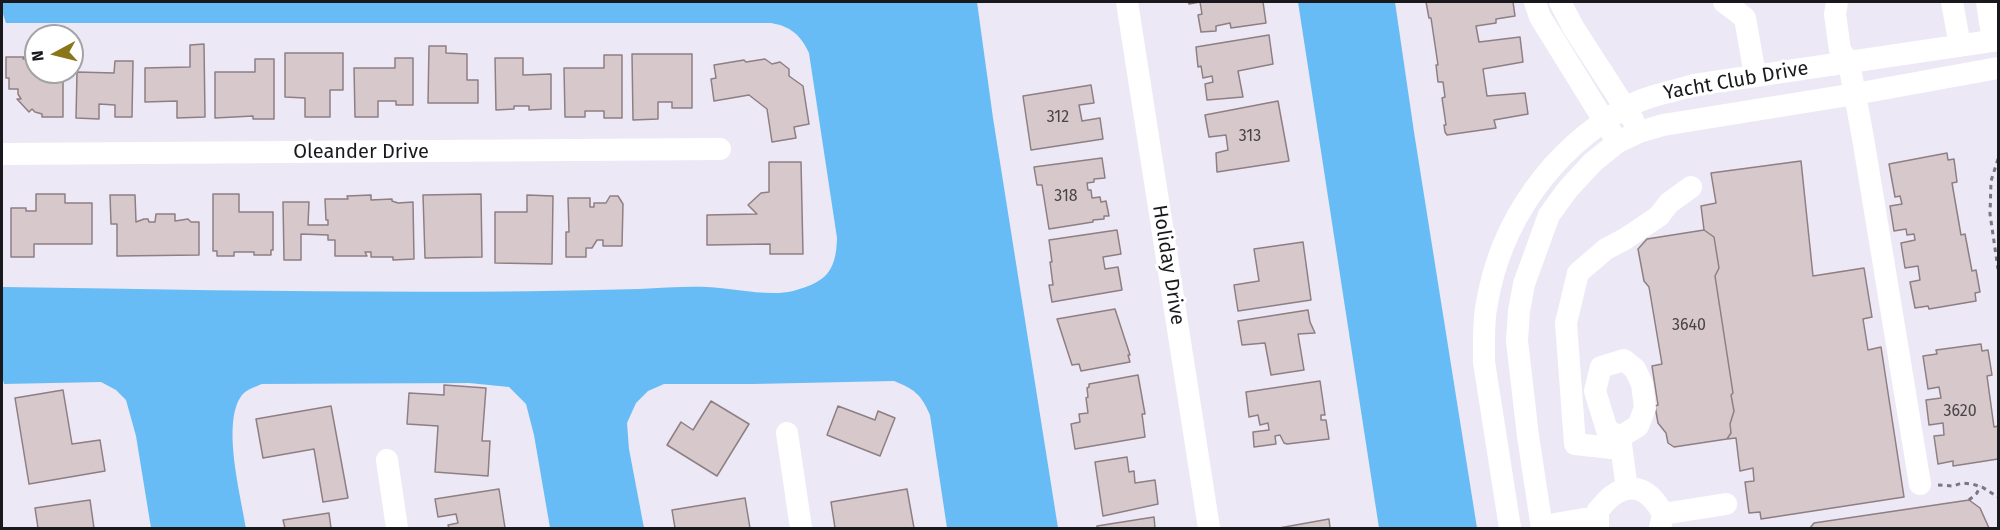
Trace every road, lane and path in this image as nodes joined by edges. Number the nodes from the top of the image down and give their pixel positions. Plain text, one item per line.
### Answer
1 (1127, 2) edge
2 (1724, 2) edge
3 (1837, 2) edge
4 (1952, 2) edge
5 (1987, 2) edge
6 (1560, 3) edge
7 (1538, 9) edge
8 (1996, 41) edge
9 (1960, 46) junction
10 (1849, 63) junction
11 (1998, 68) edge
12 (1755, 75) junction
13 (1855, 94) junction
14 (1626, 107) junction
15 (1604, 122) junction
16 (1639, 132) junction
17 (1618, 142) junction
18 (720, 149) dead end
19 (2, 154) edge
20 (1998, 159) edge
21 (1691, 187) dead end
22 (1998, 268) edge
23 (787, 433) dead end
24 (387, 460) dead end
25 (1920, 484) joint
26 (1980, 486) junction
27 (1627, 489) junction
28 (1998, 497) edge
29 (1969, 500) dead end
30 (1726, 504) dead end
31 (1662, 521) edge
32 (397, 528) edge
33 (801, 528) edge
34 (1209, 528) edge
35 (1510, 528) edge
36 (1542, 528) edge
37 (1551, 528) edge
38 (1598, 528) edge

1 - 34 street, Holiday Drive
2 - 12 street
3 - 10 street
4 - 9 street
5 - 8 street
6 - 7 street
6 - 14 street
7 - 15 street
8 - 9 street, Yacht Club Drive
9 - 10 street, Yacht Club Drive
10 - 12 street, Yacht Club Drive
10 - 13 street
11 - 13 street, Yacht Club Drive
12 - 14 street, Yacht Club Drive
13 - 16 street, Yacht Club Drive
13 - 25 street
14 - 15 street, Yacht Club Drive
14 - 16 street
15 - 17 street
15 - 35 street, Yacht Club Drive
16 - 17 street, Yacht Club Drive
17 - 36 street, Yacht Club Drive
18 - 19 street, Oleander Drive
20 - 22 path
21 - 27 street
23 - 33 street
24 - 32 street
25 - 26 path
26 - 28 path
26 - 29 path
27 - 31 street
27 - 38 street
30 - 31 street
37 - 38 street

